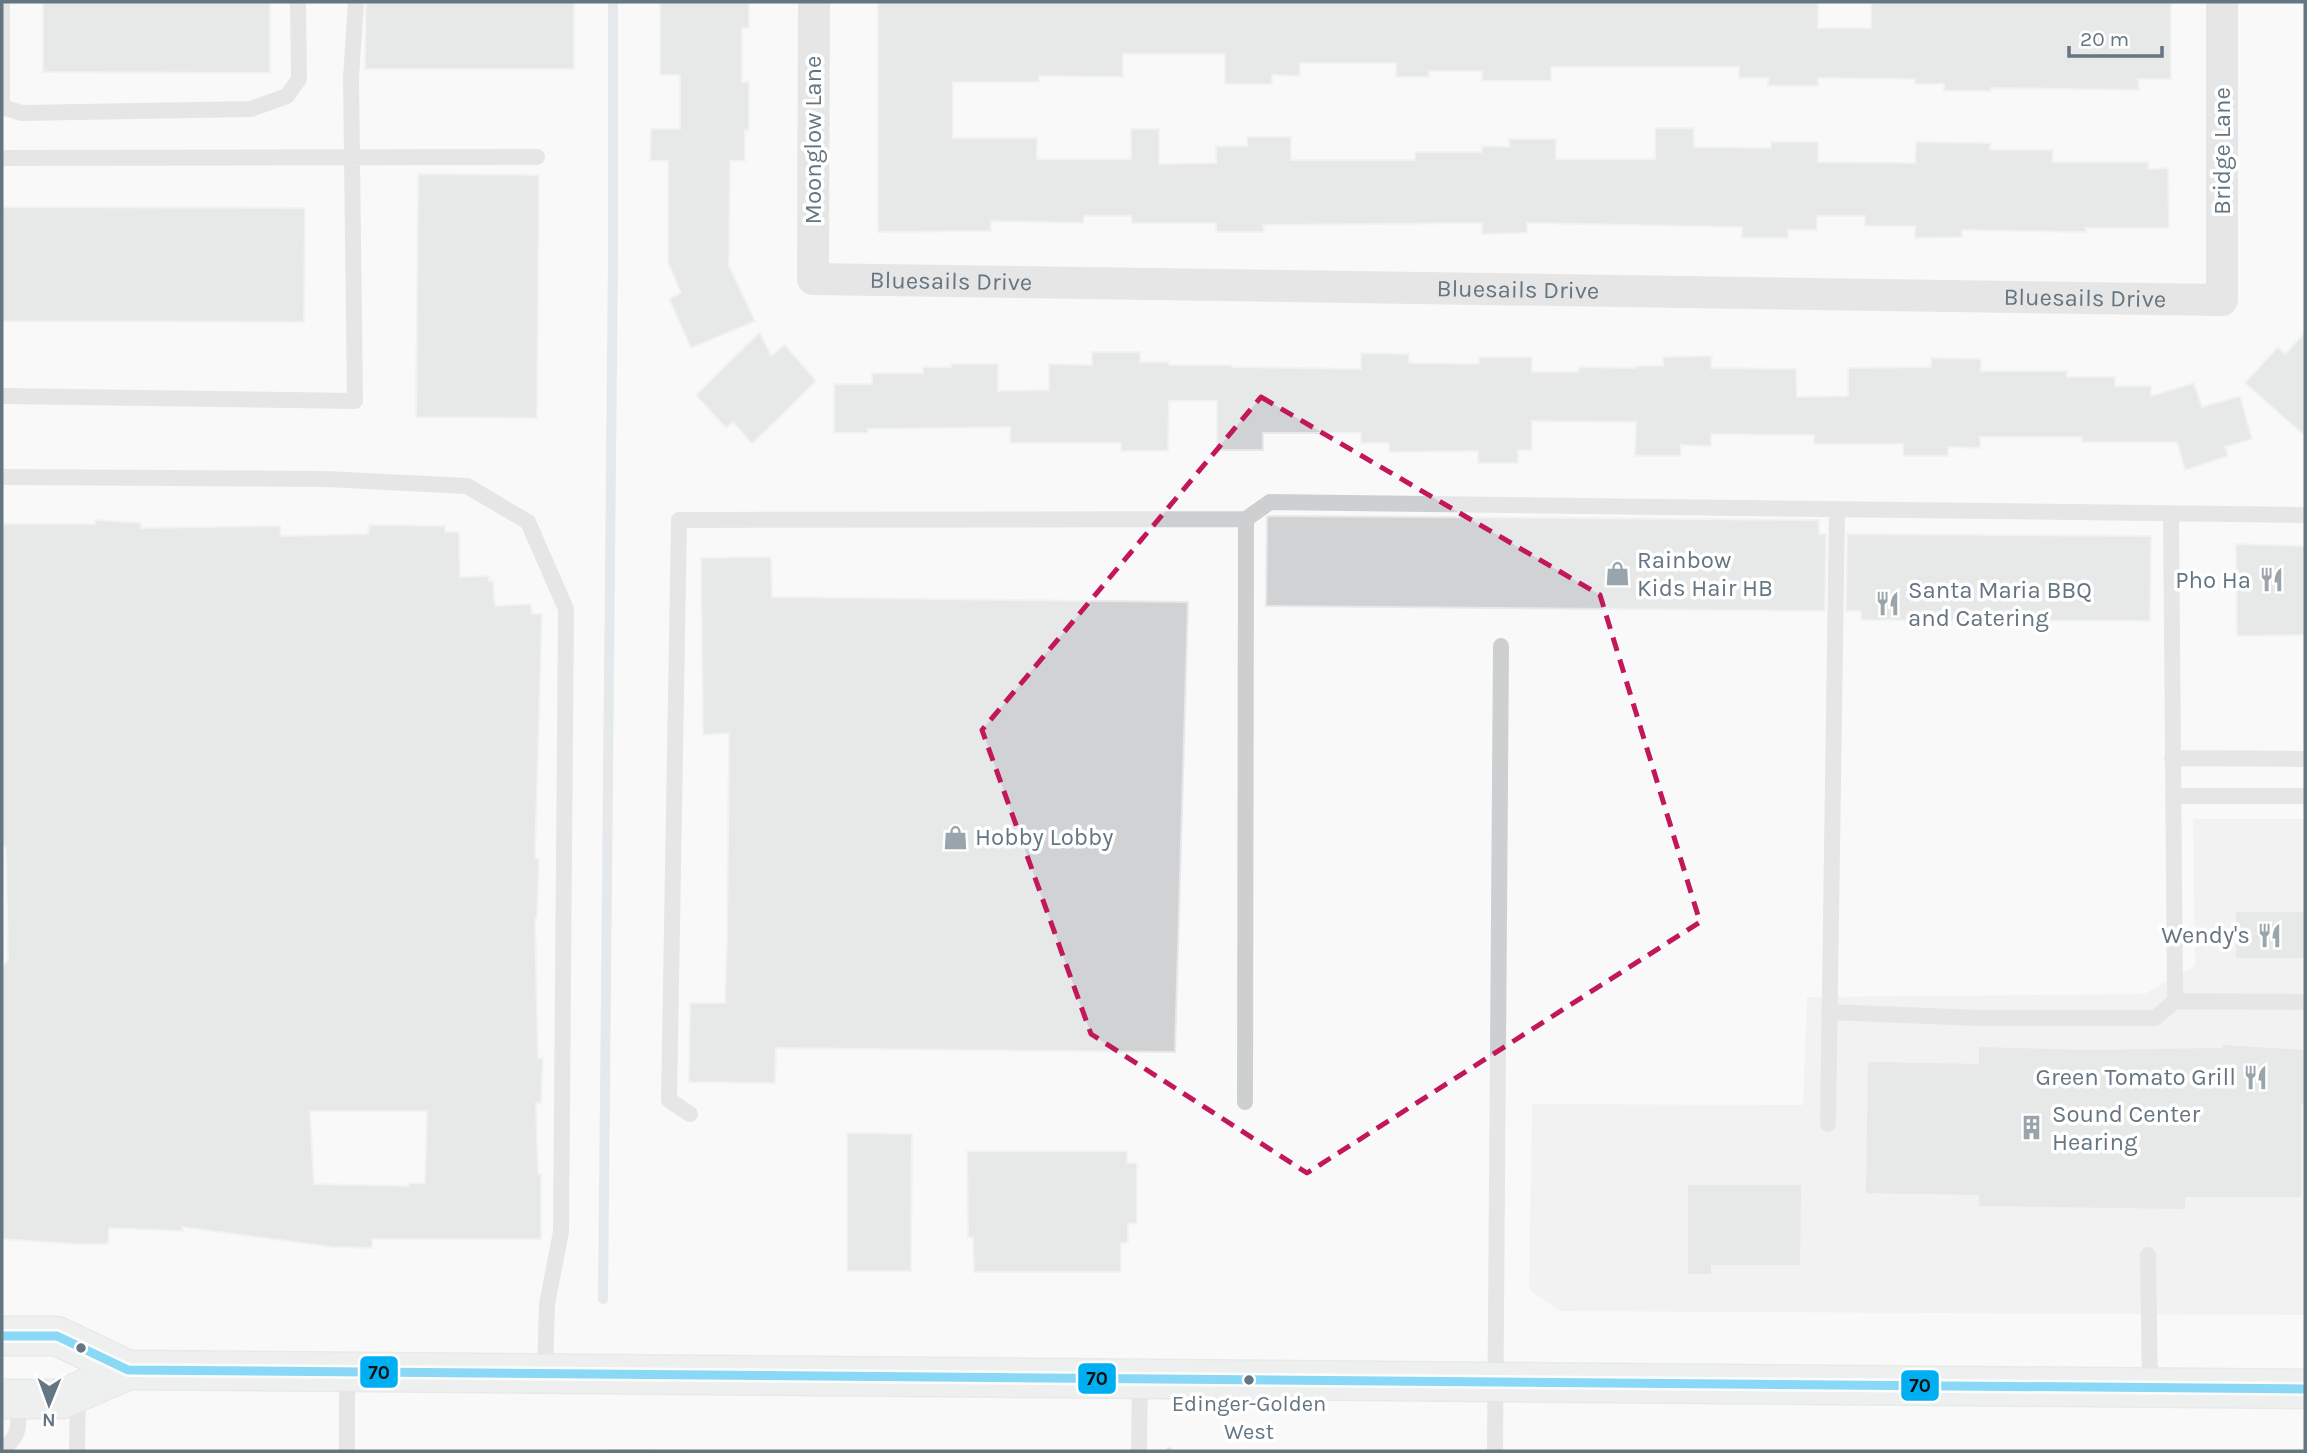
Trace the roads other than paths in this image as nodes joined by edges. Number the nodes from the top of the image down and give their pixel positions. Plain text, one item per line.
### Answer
1 (2, 2) edge
2 (298, 2) edge
3 (356, 2) edge
4 (814, 2) edge
5 (2221, 2) edge
6 (2, 107) edge
7 (352, 156) junction
8 (2, 158) edge
9 (537, 158) dead end
10 (813, 278) joint
11 (2222, 300) joint
12 (2, 396) edge
13 (2, 477) edge
14 (1837, 509) junction
15 (2171, 513) junction
16 (2305, 515) edge
17 (1246, 519) junction
18 (1501, 646) dead end
19 (2172, 758) junction
20 (2305, 759) edge
21 (2173, 796) junction
22 (2305, 796) edge
23 (2175, 1001) junction
24 (2305, 1002) edge
25 (1829, 1012) junction
26 (1245, 1102) dead end
27 (690, 1114) dead end
28 (1828, 1124) dead end
29 (2148, 1255) dead end
30 (2, 1336) edge
31 (128, 1370) junction
32 (347, 1372) junction
33 (545, 1374) junction
34 (1140, 1379) junction
35 (1495, 1382) junction
36 (2150, 1388) junction
37 (2305, 1389) edge
38 (78, 1392) junction
39 (10, 1399) edge
40 (2, 1449) edge
41 (77, 1451) edge
42 (347, 1451) edge
43 (1139, 1451) edge
44 (1495, 1451) edge

1 - 6 lane
2 - 6 lane
3 - 7 lane
4 - 10 street, Moonglow Lane
5 - 11 street, Bridge Lane
7 - 8 lane
7 - 9 lane
7 - 12 lane
10 - 11 street, Bluesails Drive
13 - 33 lane
14 - 15 lane
14 - 17 lane
14 - 25 lane
15 - 16 lane
15 - 19 lane
17 - 26 lane
17 - 27 lane
18 - 35 lane
19 - 20 lane
19 - 21 lane
21 - 22 lane
21 - 23 lane
23 - 24 lane
23 - 25 lane
25 - 28 lane
29 - 36 lane
30 - 31 main road
31 - 32 main road
31 - 38 main road
32 - 33 main road
32 - 42 lane
33 - 34 main road
34 - 35 main road
34 - 43 lane
35 - 36 main road
35 - 44 lane
36 - 37 main road
38 - 39 main road
38 - 41 lane
39 - 40 lane

